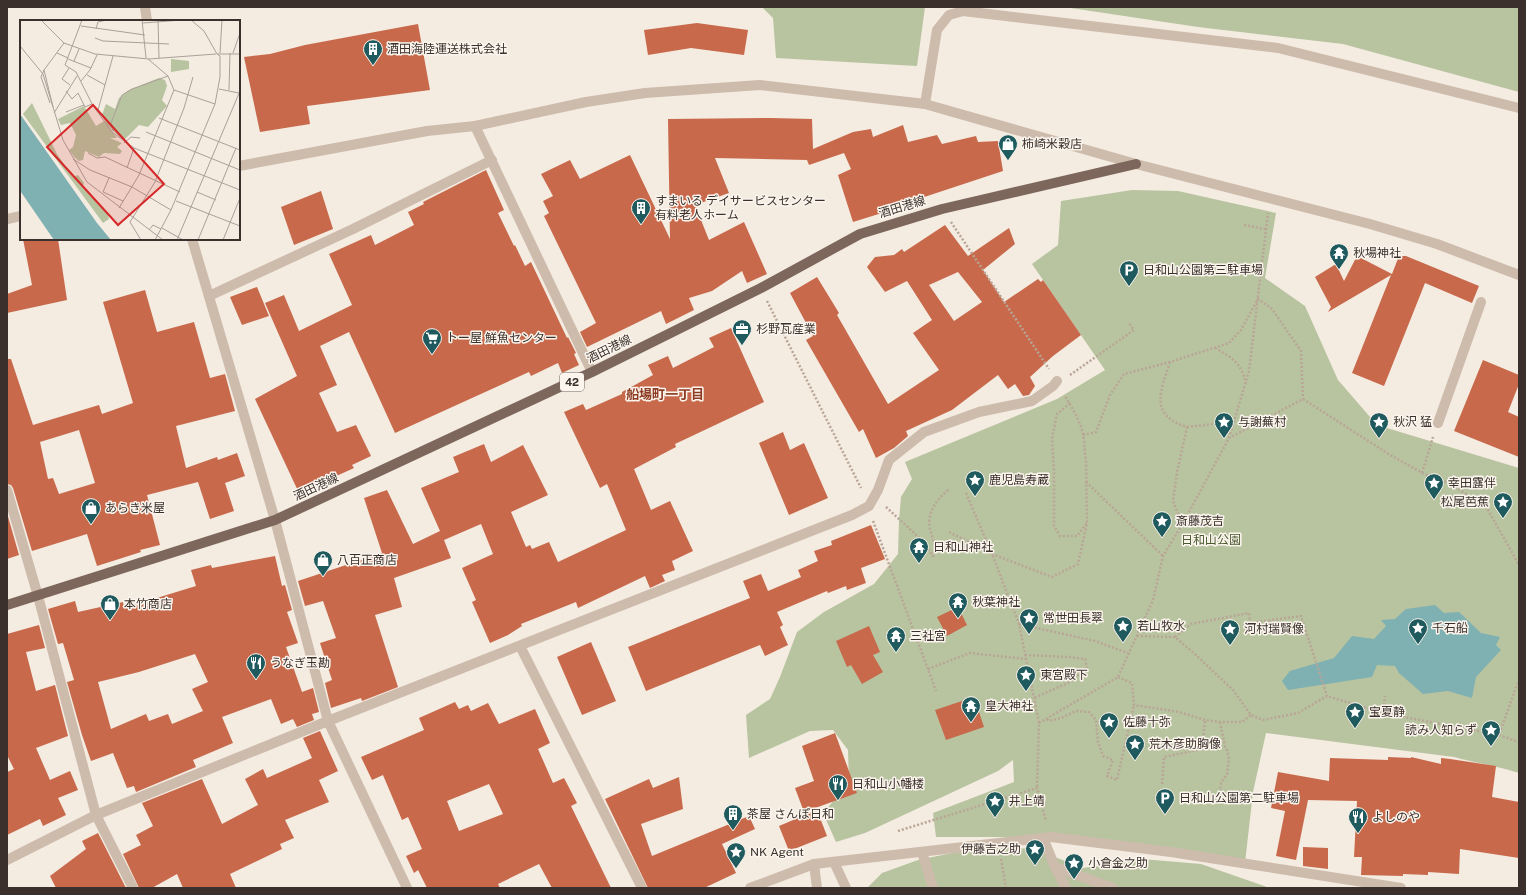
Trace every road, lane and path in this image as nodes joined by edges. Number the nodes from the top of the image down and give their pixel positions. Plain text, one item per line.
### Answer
1 (145, 7) edge
2 (147, 20) edge
3 (925, 104) junction
4 (1519, 108) edge
5 (476, 126) junction
6 (492, 160) junction
7 (1136, 164) junction
8 (240, 166) edge
9 (1269, 206) dead end
10 (942, 209) junction
11 (20, 216) edge
12 (7, 219) edge
13 (1244, 225) dead end
14 (1265, 229) junction
15 (192, 240) edge
16 (1519, 275) edge
17 (761, 288) junction
18 (209, 296) junction
19 (1258, 299) junction
20 (1481, 302) dead end
21 (1128, 322) dead end
22 (1215, 348) junction
23 (1170, 362) junction
24 (592, 372) junction
25 (1058, 382) junction
26 (1246, 384) junction
27 (1303, 399) junction
28 (1070, 403) junction
29 (1438, 423) joint
30 (1187, 427) junction
31 (1083, 435) junction
32 (1229, 438) junction
33 (1422, 473) junction
34 (1086, 482) junction
35 (950, 489) dead end
36 (7, 490) edge
37 (966, 493) dead end
38 (881, 503) dead end
39 (869, 506) junction
40 (275, 520) junction
41 (1087, 523) junction
42 (1182, 525) junction
43 (949, 532) dead end
44 (992, 554) junction
45 (1164, 556) junction
46 (1519, 565) edge
47 (38, 596) junction
48 (7, 605) edge
49 (1018, 624) junction
50 (1137, 636) junction
51 (1175, 637) junction
52 (520, 646) junction
53 (1128, 653) junction
54 (1025, 655) junction
55 (1026, 659) junction
56 (928, 670) junction
57 (1118, 677) junction
58 (1519, 679) edge
59 (936, 691) dead end
60 (1327, 696) junction
61 (1385, 696) dead end
62 (1034, 698) junction
63 (1134, 705) junction
64 (1383, 713) junction
65 (1251, 715) junction
66 (1047, 719) junction
67 (1205, 720) junction
68 (328, 721) junction
69 (1220, 722) junction
70 (1039, 723) junction
71 (1499, 735) junction
72 (1519, 742) edge
73 (1162, 784) dead end
74 (1037, 788) junction
75 (1220, 789) dead end
76 (96, 815) junction
77 (898, 831) dead end
78 (1047, 838) junction
79 (998, 843) junction
80 (922, 852) junction
81 (7, 860) edge
82 (834, 862) junction
83 (814, 864) junction
84 (1055, 867) junction
85 (133, 888) edge
86 (407, 888) edge
87 (642, 888) edge
88 (750, 888) edge
89 (817, 888) edge
90 (846, 888) edge
91 (933, 888) edge
92 (1006, 888) edge
93 (1066, 888) edge
94 (1113, 888) edge
95 (1401, 888) edge

1 - 2 street
3 - 4 street
3 - 5 street
3 - 7 street
5 - 6 street
5 - 8 street
6 - 18 street
6 - 24 street
7 - 10 main road, 酒田港線 / 42
7 - 16 street
9 - 14 path
10 - 17 main road, 酒田港線 / 42
10 - 25 path
11 - 12 street
13 - 14 path
14 - 19 path
15 - 18 street
17 - 24 main road, 酒田港線 / 42
17 - 39 path
18 - 40 street
19 - 22 path
19 - 26 path
19 - 27 path
20 - 29 street
21 - 25 path
22 - 23 path
22 - 26 path
23 - 30 path
23 - 31 path
24 - 40 main road, 酒田港線 / 42
25 - 28 path
25 - 39 street
26 - 32 path
27 - 32 path
27 - 33 path
28 - 31 path
28 - 41 path
29 - 33 path
30 - 32 path
30 - 42 path
31 - 34 path
32 - 42 path
33 - 46 path
34 - 41 path
34 - 45 path
35 - 38 path
36 - 47 street
37 - 44 path
39 - 52 street
39 - 56 path
40 - 47 main road, 酒田港線 / 42
40 - 68 street
41 - 44 path
42 - 45 path
43 - 44 path
44 - 49 path
45 - 50 path
47 - 48 main road, 酒田港線 / 42
47 - 76 street
49 - 53 path
49 - 54 path
50 - 51 path
50 - 53 path
51 - 60 path
51 - 65 path
52 - 68 street
52 - 87 street
53 - 57 path
54 - 55 path
54 - 62 path
55 - 56 path
55 - 62 path
56 - 59 path
57 - 63 path
57 - 66 path
58 - 71 path
60 - 64 path
60 - 65 path
61 - 64 path
62 - 70 path
63 - 66 path
63 - 67 path
64 - 71 path
65 - 69 path
66 - 70 path
67 - 69 path
67 - 73 path
68 - 76 street
68 - 86 street
69 - 75 path
70 - 74 path
71 - 72 path
74 - 77 path
74 - 78 path
76 - 81 street
76 - 85 street
78 - 79 street
78 - 84 street
78 - 95 street
79 - 80 street
79 - 92 path
80 - 82 street
80 - 91 street
82 - 83 street
82 - 90 street
83 - 88 street
83 - 89 street
84 - 93 street
84 - 94 street

